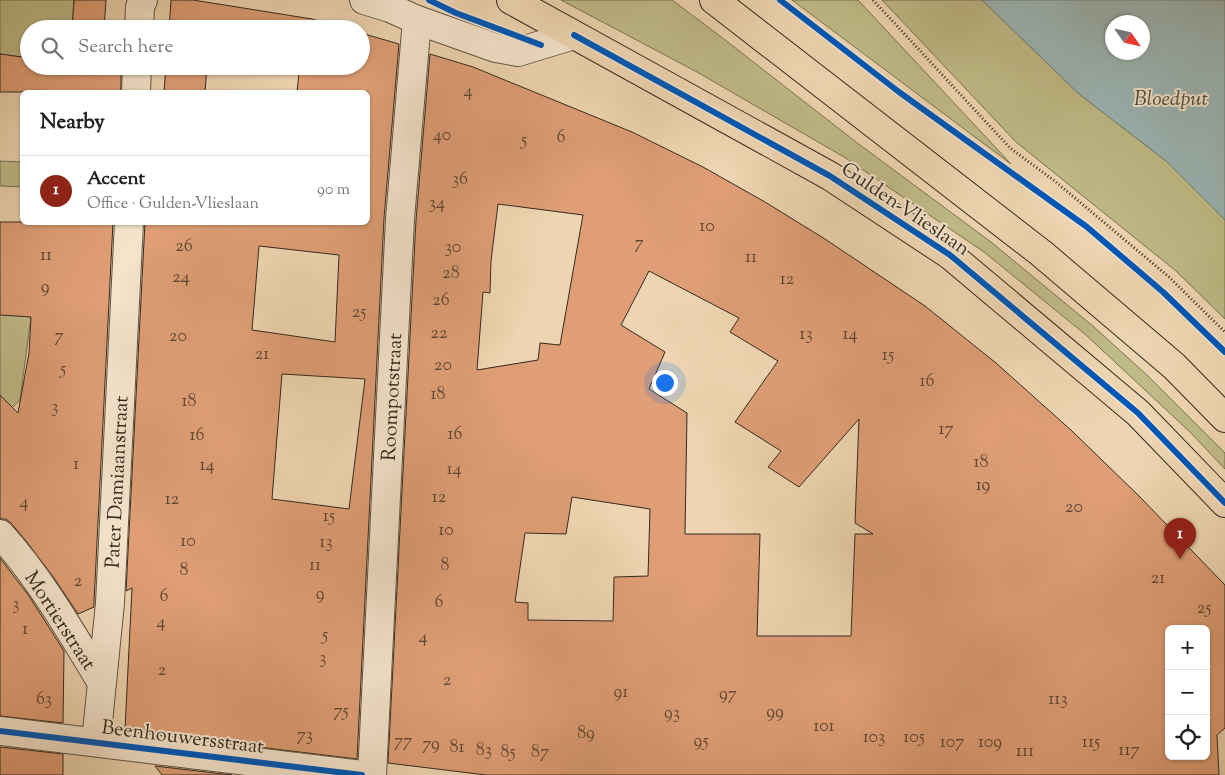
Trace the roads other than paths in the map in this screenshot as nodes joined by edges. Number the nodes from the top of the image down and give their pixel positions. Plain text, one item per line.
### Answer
1 (143, 0) edge
2 (364, 0) edge
3 (510, 0) edge
4 (714, 0) edge
5 (139, 20) edge
6 (417, 20) junction
7 (574, 35) junction
8 (137, 75) edge
9 (136, 90) edge
10 (129, 225) edge
11 (1225, 418) edge
12 (1225, 502) edge
13 (0, 534) edge
14 (102, 683) junction
15 (0, 731) edge
16 (96, 742) junction
17 (362, 775) edge
18 (372, 775) edge

1 - 5 street
2 - 6 street
3 - 7 main road, Gulden-Vlieslaan
4 - 11 main road
6 - 7 street
6 - 18 street, Roompotstraat
7 - 12 main road, Gulden-Vlieslaan
8 - 9 street
10 - 14 street, Pater Damiaanstraat
13 - 14 street, Mortierstraat
14 - 16 street, Pater Damiaanstraat
15 - 16 street, Beenhouwersstraat
16 - 17 street, Beenhouwersstraat

